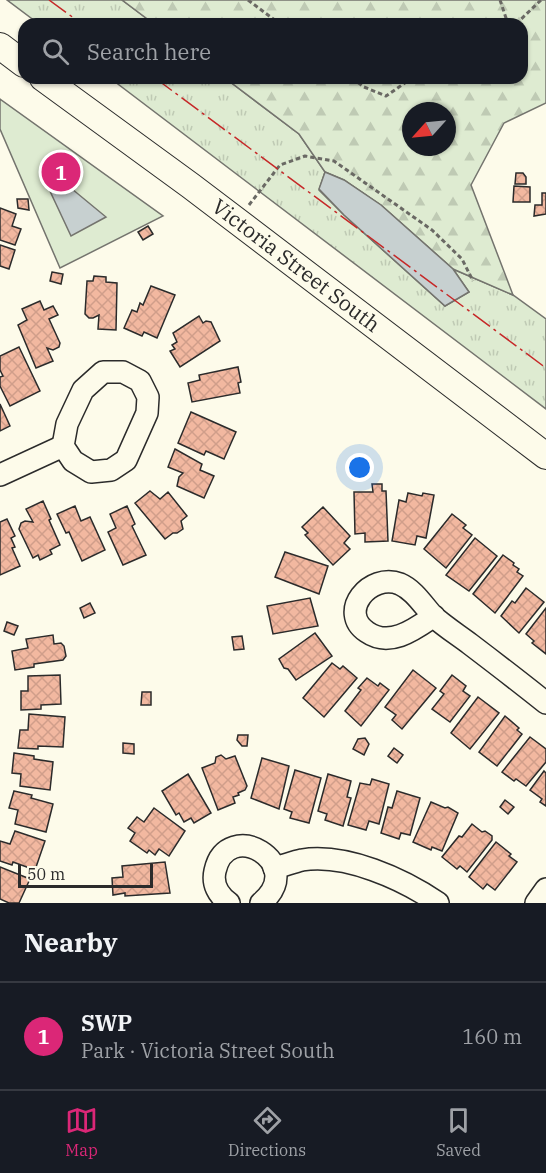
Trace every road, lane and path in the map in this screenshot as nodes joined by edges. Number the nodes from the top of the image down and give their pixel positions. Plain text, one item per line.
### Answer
1 (248, 0) edge
2 (500, 0) edge
3 (541, 0) edge
4 (272, 18) edge
5 (506, 18) edge
6 (522, 18) edge
7 (0, 46) edge
8 (18, 60) edge
9 (51, 84) edge
10 (360, 84) edge
11 (403, 84) edge
12 (237, 221) junction
13 (473, 281) dead end
14 (63, 446) junction
15 (546, 456) edge
16 (0, 475) edge
17 (434, 616) dead end
18 (546, 703) edge
19 (274, 868) junction
20 (546, 890) edge
21 (229, 903) edge
22 (261, 903) edge
23 (438, 903) edge
24 (536, 903) edge

1 - 4 path
2 - 5 path
3 - 6 path
7 - 8 main road
9 - 12 main road, Victoria Street South
10 - 11 path
12 - 13 path
12 - 15 main road, Victoria Street South
14 - 14 street
14 - 16 street
17 - 18 street
19 - 21 street
19 - 22 street
19 - 23 street
20 - 24 street

